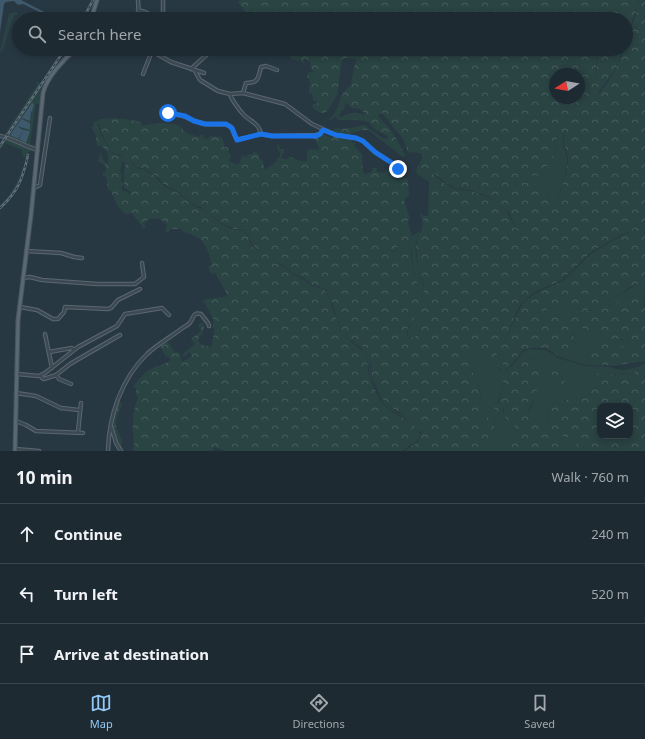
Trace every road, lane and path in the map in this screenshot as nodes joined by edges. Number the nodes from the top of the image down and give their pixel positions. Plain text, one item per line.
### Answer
1 (97, 0) edge
2 (138, 0) edge
3 (163, 0) edge
4 (138, 10) joint
5 (93, 12) edge
6 (146, 12) edge
7 (163, 12) edge
8 (67, 56) edge
9 (150, 56) edge
10 (161, 56) edge
11 (205, 56) edge
12 (191, 69) junction
13 (277, 70) dead end
14 (195, 71) junction
15 (204, 73) dead end
16 (143, 74) dead end
17 (242, 92) junction
18 (230, 94) junction
19 (166, 113) dead end
20 (50, 118) dead end
21 (323, 130) junction
22 (261, 134) junction
23 (0, 136) edge
24 (38, 150) junction
25 (400, 172) dead end
26 (34, 188) junction
27 (26, 251) junction
28 (82, 258) dead end
29 (142, 263) dead end
30 (23, 278) junction
31 (140, 289) dead end
32 (20, 307) junction
33 (169, 315) dead end
34 (209, 326) dead end
35 (45, 334) dead end
36 (120, 335) dead end
37 (74, 350) junction
38 (49, 352) junction
39 (52, 368) junction
40 (17, 374) junction
41 (41, 375) junction
42 (56, 375) junction
43 (71, 384) dead end
44 (16, 393) junction
45 (81, 403) dead end
46 (79, 410) junction
47 (16, 421) junction
48 (111, 429) junction
49 (78, 432) junction
50 (83, 432) dead end
51 (15, 450) edge
52 (39, 451) edge
53 (108, 451) edge
54 (122, 451) edge

1 - 5 main road
2 - 4 street
3 - 7 street
4 - 6 street
8 - 24 main road
9 - 16 street
10 - 12 street
11 - 12 street
12 - 14 street
13 - 17 street
14 - 15 street
14 - 18 street
17 - 18 street
17 - 21 street
18 - 22 street
19 - 22 street
20 - 26 street
21 - 22 street
21 - 25 street
23 - 24 street
24 - 26 main road
26 - 27 main road
27 - 28 street
27 - 30 main road
29 - 30 street
30 - 32 main road
31 - 32 street
32 - 40 main road
33 - 37 street
34 - 48 street
35 - 38 street
36 - 42 street
37 - 38 street
37 - 39 street
38 - 39 street
39 - 41 street
40 - 41 street
40 - 44 main road
41 - 42 street
42 - 43 street
44 - 46 street
44 - 47 main road
45 - 46 street
46 - 49 street
47 - 49 street
47 - 51 main road
48 - 53 street
48 - 54 street
49 - 50 street
51 - 52 street

